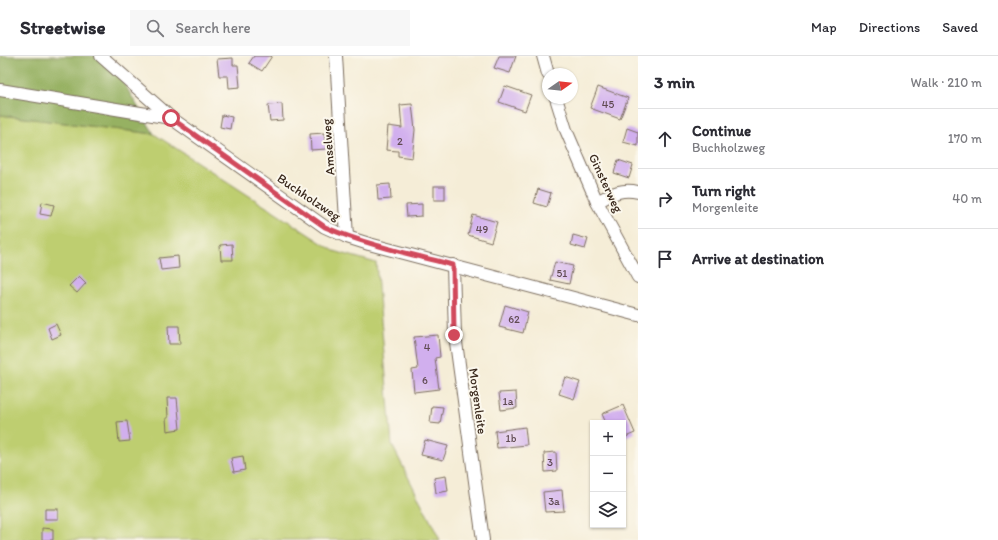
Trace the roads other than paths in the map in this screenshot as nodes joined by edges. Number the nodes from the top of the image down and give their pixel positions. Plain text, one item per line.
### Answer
1 (101, 56) edge
2 (336, 56) edge
3 (543, 56) edge
4 (546, 68) edge
5 (0, 90) edge
6 (558, 104) edge
7 (171, 118) junction
8 (638, 192) edge
9 (597, 202) junction
10 (347, 237) junction
11 (453, 265) junction
12 (638, 277) edge
13 (638, 315) edge
14 (483, 540) edge

1 - 7 street
2 - 10 street, Amselweg
3 - 4 street
5 - 7 street, Buchholzweg
6 - 9 street, Ginsterweg
7 - 10 street, Buchholzweg
8 - 9 street
9 - 12 street, Ginsterweg
10 - 11 street, Buchholzweg
11 - 13 street, Buchholzweg
11 - 14 street, Morgenleite

